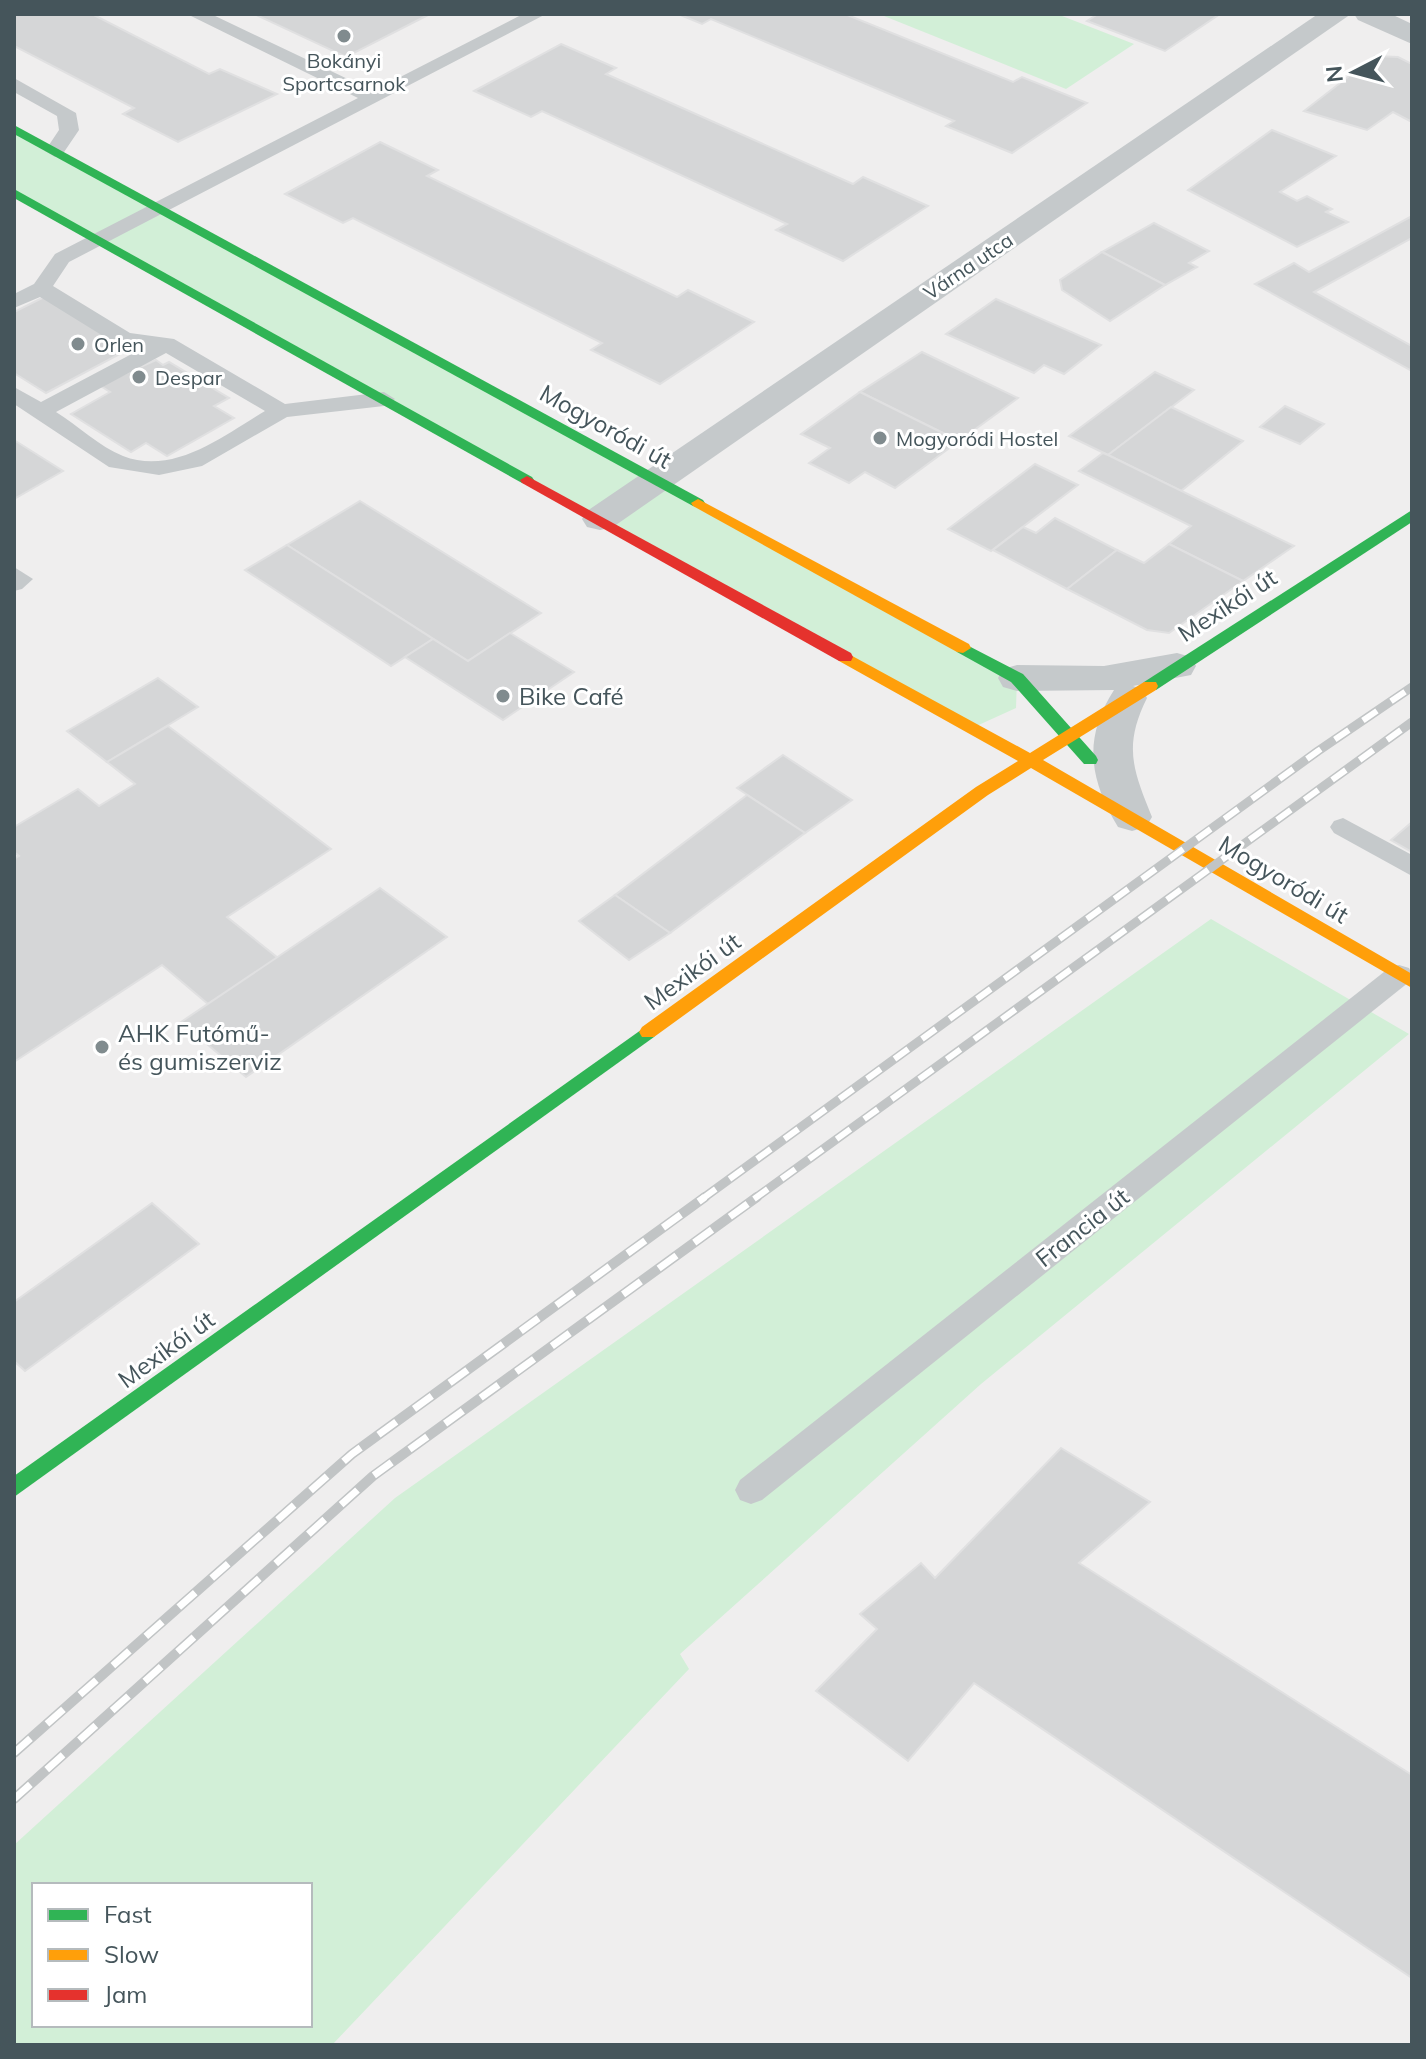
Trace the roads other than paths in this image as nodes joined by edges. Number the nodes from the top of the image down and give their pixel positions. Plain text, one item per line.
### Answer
1 (196, 14) edge
2 (537, 14) edge
3 (1337, 14) edge
4 (1368, 14) edge
5 (1412, 35) edge
6 (14, 84) edge
7 (373, 98) junction
8 (14, 129) edge
9 (55, 151) junction
10 (14, 193) edge
11 (160, 208) junction
12 (96, 239) junction
13 (41, 288) junction
14 (14, 302) edge
15 (166, 344) junction
16 (14, 394) edge
17 (384, 399) junction
18 (40, 411) junction
19 (281, 411) junction
20 (654, 479) junction
21 (1412, 515) edge
22 (600, 519) junction
23 (14, 574) edge
24 (14, 584) edge
25 (1177, 666) junction
26 (1017, 678) junction
27 (1128, 698) junction
28 (1073, 737) junction
29 (1031, 762) junction
30 (1132, 817) junction
31 (1343, 827) dead end
32 (1412, 867) edge
33 (1408, 974) edge
34 (14, 1488) edge
35 (751, 1490) dead end

1 - 7 lane
2 - 7 lane
3 - 20 street, Várna utca
4 - 5 street
6 - 9 lane
7 - 11 lane
8 - 9 street, Mogyoródi út
9 - 11 street, Mogyoródi út
10 - 12 street, Mogyoródi út
11 - 12 lane
11 - 20 street, Mogyoródi út
12 - 13 lane
12 - 17 street, Mogyoródi út
13 - 14 lane
13 - 15 lane
15 - 18 lane
15 - 19 lane
16 - 18 lane
17 - 19 lane
17 - 22 street, Mogyoródi út
18 - 19 lane
20 - 22 street, Várna utca
20 - 26 street, Mogyoródi út
21 - 25 street, Mexikói út
22 - 29 street, Mogyoródi út
23 - 24 lane
25 - 26 street
25 - 27 street, Mexikói út
26 - 28 street, Mogyoródi út
27 - 28 street, Mexikói út
27 - 30 street
28 - 29 street, Mexikói út
28 - 30 street, Mogyoródi út
29 - 30 street, Mogyoródi út
29 - 34 street, Mexikói út
30 - 33 street, Mogyoródi út
31 - 32 lane
33 - 35 lane, Francia út

